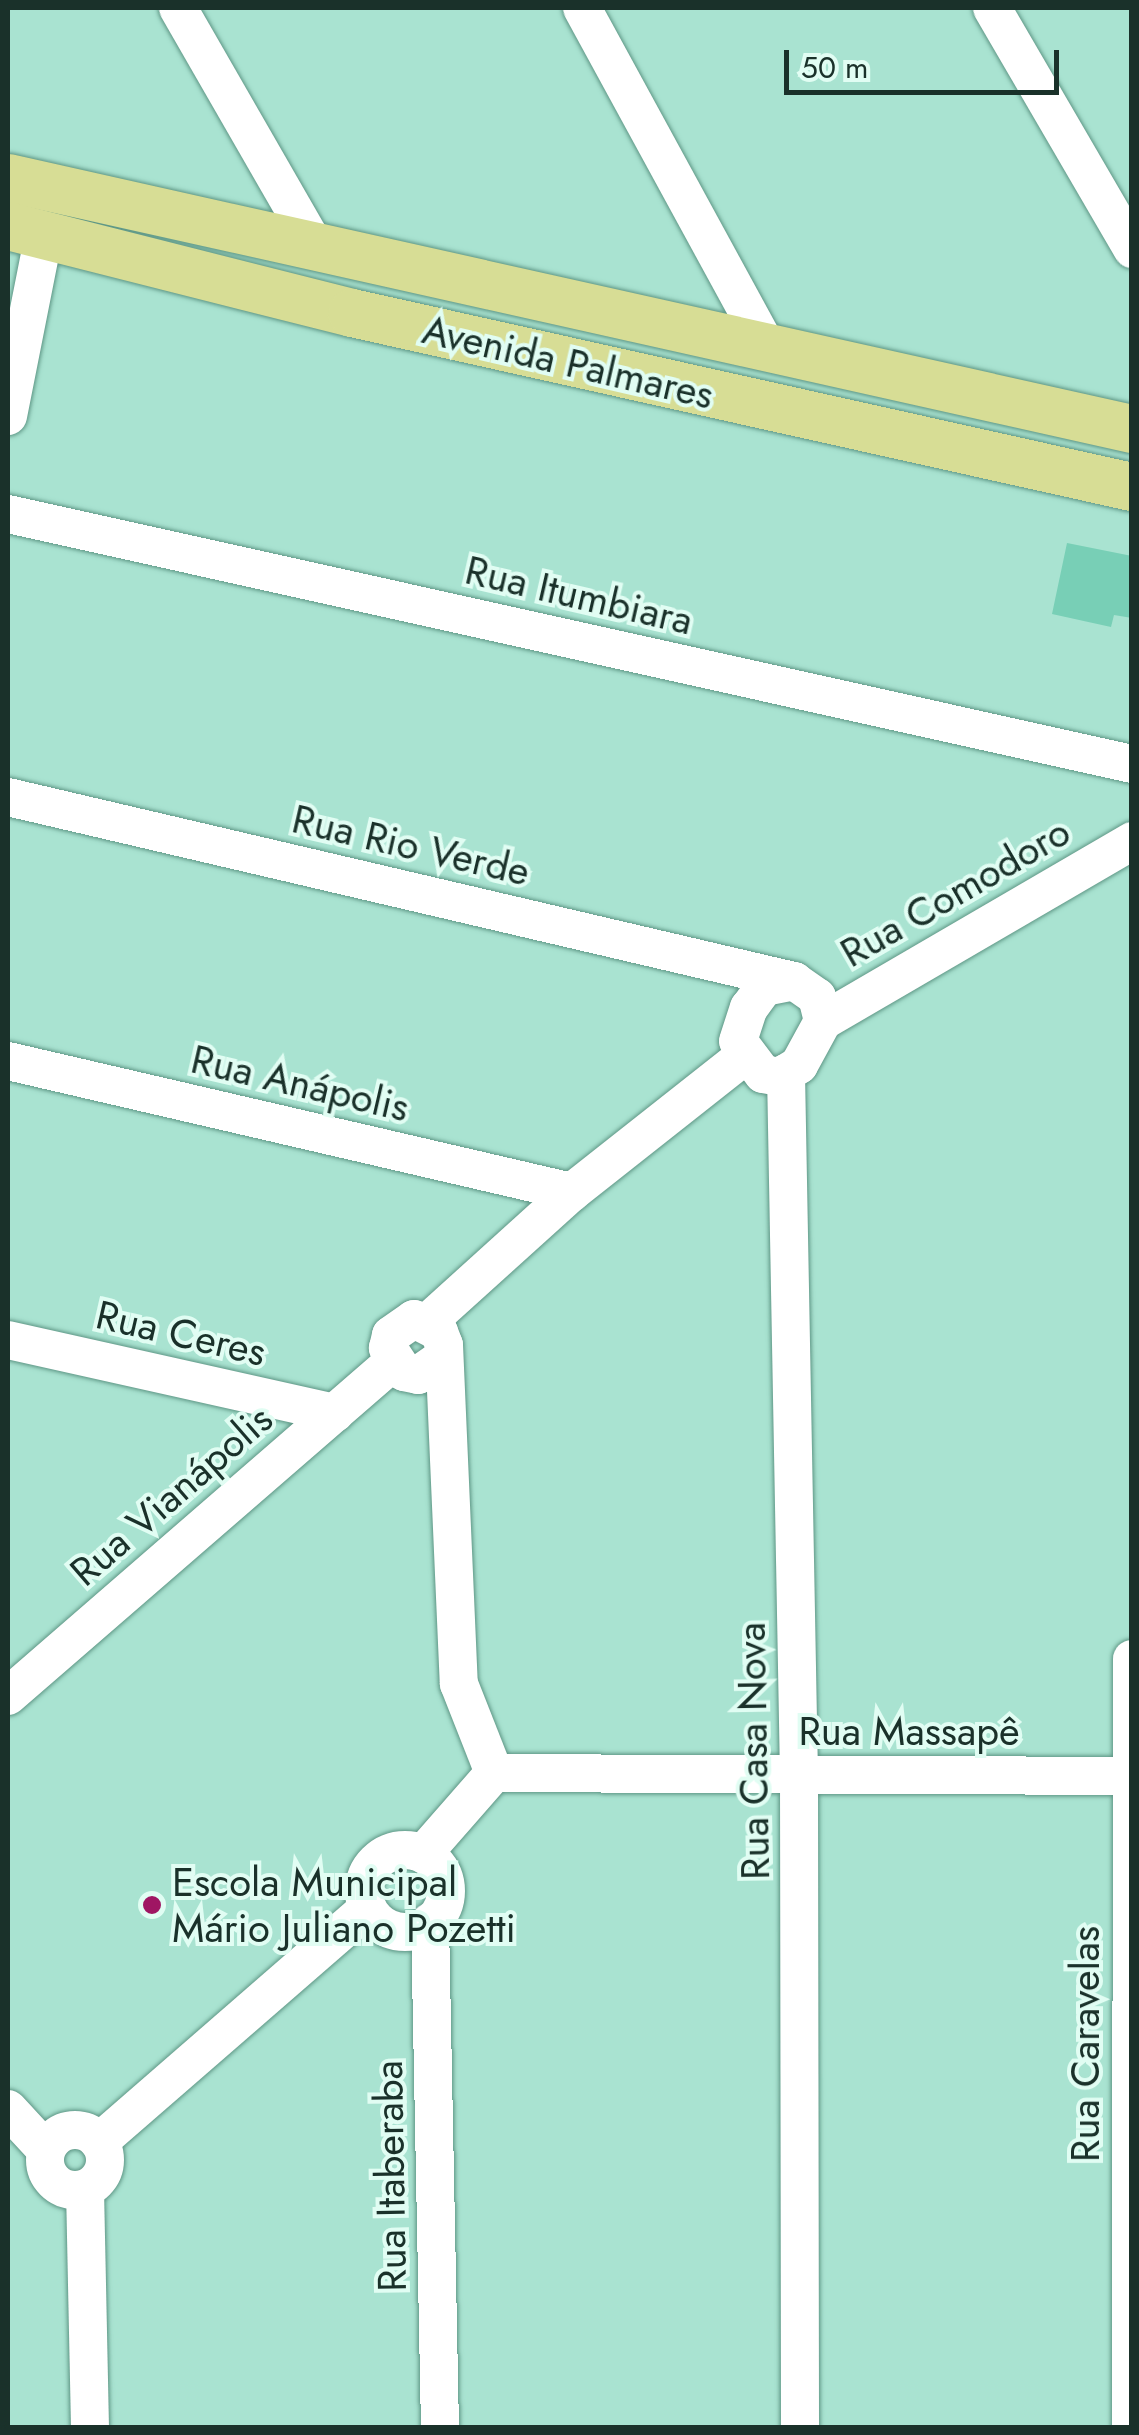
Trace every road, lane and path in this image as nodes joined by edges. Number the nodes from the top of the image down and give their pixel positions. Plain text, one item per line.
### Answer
1 (178, 8) edge
2 (582, 8) edge
3 (992, 8) edge
4 (30, 184) edge
5 (26, 231) edge
6 (316, 248) junction
7 (1132, 249) edge
8 (352, 313) junction
9 (767, 348) junction
10 (765, 408) junction
11 (8, 416) edge
12 (1132, 429) edge
13 (1132, 487) edge
14 (8, 514) edge
15 (1132, 764) edge
16 (8, 797) edge
17 (1132, 840) edge
18 (794, 981) junction
19 (823, 1022) junction
20 (744, 1056) junction
21 (8, 1061) edge
22 (786, 1073) junction
23 (572, 1192) junction
24 (428, 1322) junction
25 (8, 1340) edge
26 (440, 1359) junction
27 (393, 1362) junction
28 (335, 1414) junction
29 (1132, 1660) edge
30 (8, 1696) edge
31 (494, 1772) junction
32 (1131, 1776) edge
33 (799, 1777) junction
34 (423, 1854) junction
35 (367, 1909) junction
36 (430, 1922) junction
37 (8, 2109) edge
38 (99, 2142) junction
39 (46, 2150) junction
40 (85, 2188) junction
41 (90, 2428) edge
42 (440, 2428) edge
43 (800, 2428) edge
44 (1132, 2428) edge

1 - 6 street
2 - 9 street
3 - 7 street
4 - 5 main road
4 - 6 main road, Avenida Palmares
5 - 8 main road, Avenida Palmares
5 - 11 street
6 - 8 main road
6 - 9 main road, Avenida Palmares
8 - 10 main road, Avenida Palmares
9 - 10 main road
9 - 12 main road, Avenida Palmares
10 - 13 main road, Avenida Palmares
14 - 15 street, Rua Itumbiara
16 - 18 street, Rua Rio Verde
17 - 19 street, Rua Comodoro
18 - 19 street
18 - 20 street
19 - 22 street
20 - 22 street
20 - 23 street
21 - 23 street, Rua Anápolis
22 - 33 street, Rua Casa Nova
23 - 24 street
24 - 26 street
24 - 27 street
25 - 28 street, Rua Ceres
26 - 27 street
26 - 31 street
27 - 28 street, Rua Vianápolis
28 - 30 street, Rua Vianápolis
29 - 32 street, Rua Caravelas
31 - 33 street, Rua Massapê
31 - 34 street
32 - 33 street, Rua Massapê
32 - 44 street, Rua Caravelas
33 - 43 street, Rua Casa Nova
34 - 35 street
34 - 36 street
35 - 36 street
35 - 38 street
36 - 42 street, Rua Itaberaba
37 - 39 street
38 - 39 street
38 - 40 street
39 - 40 street
40 - 41 street

